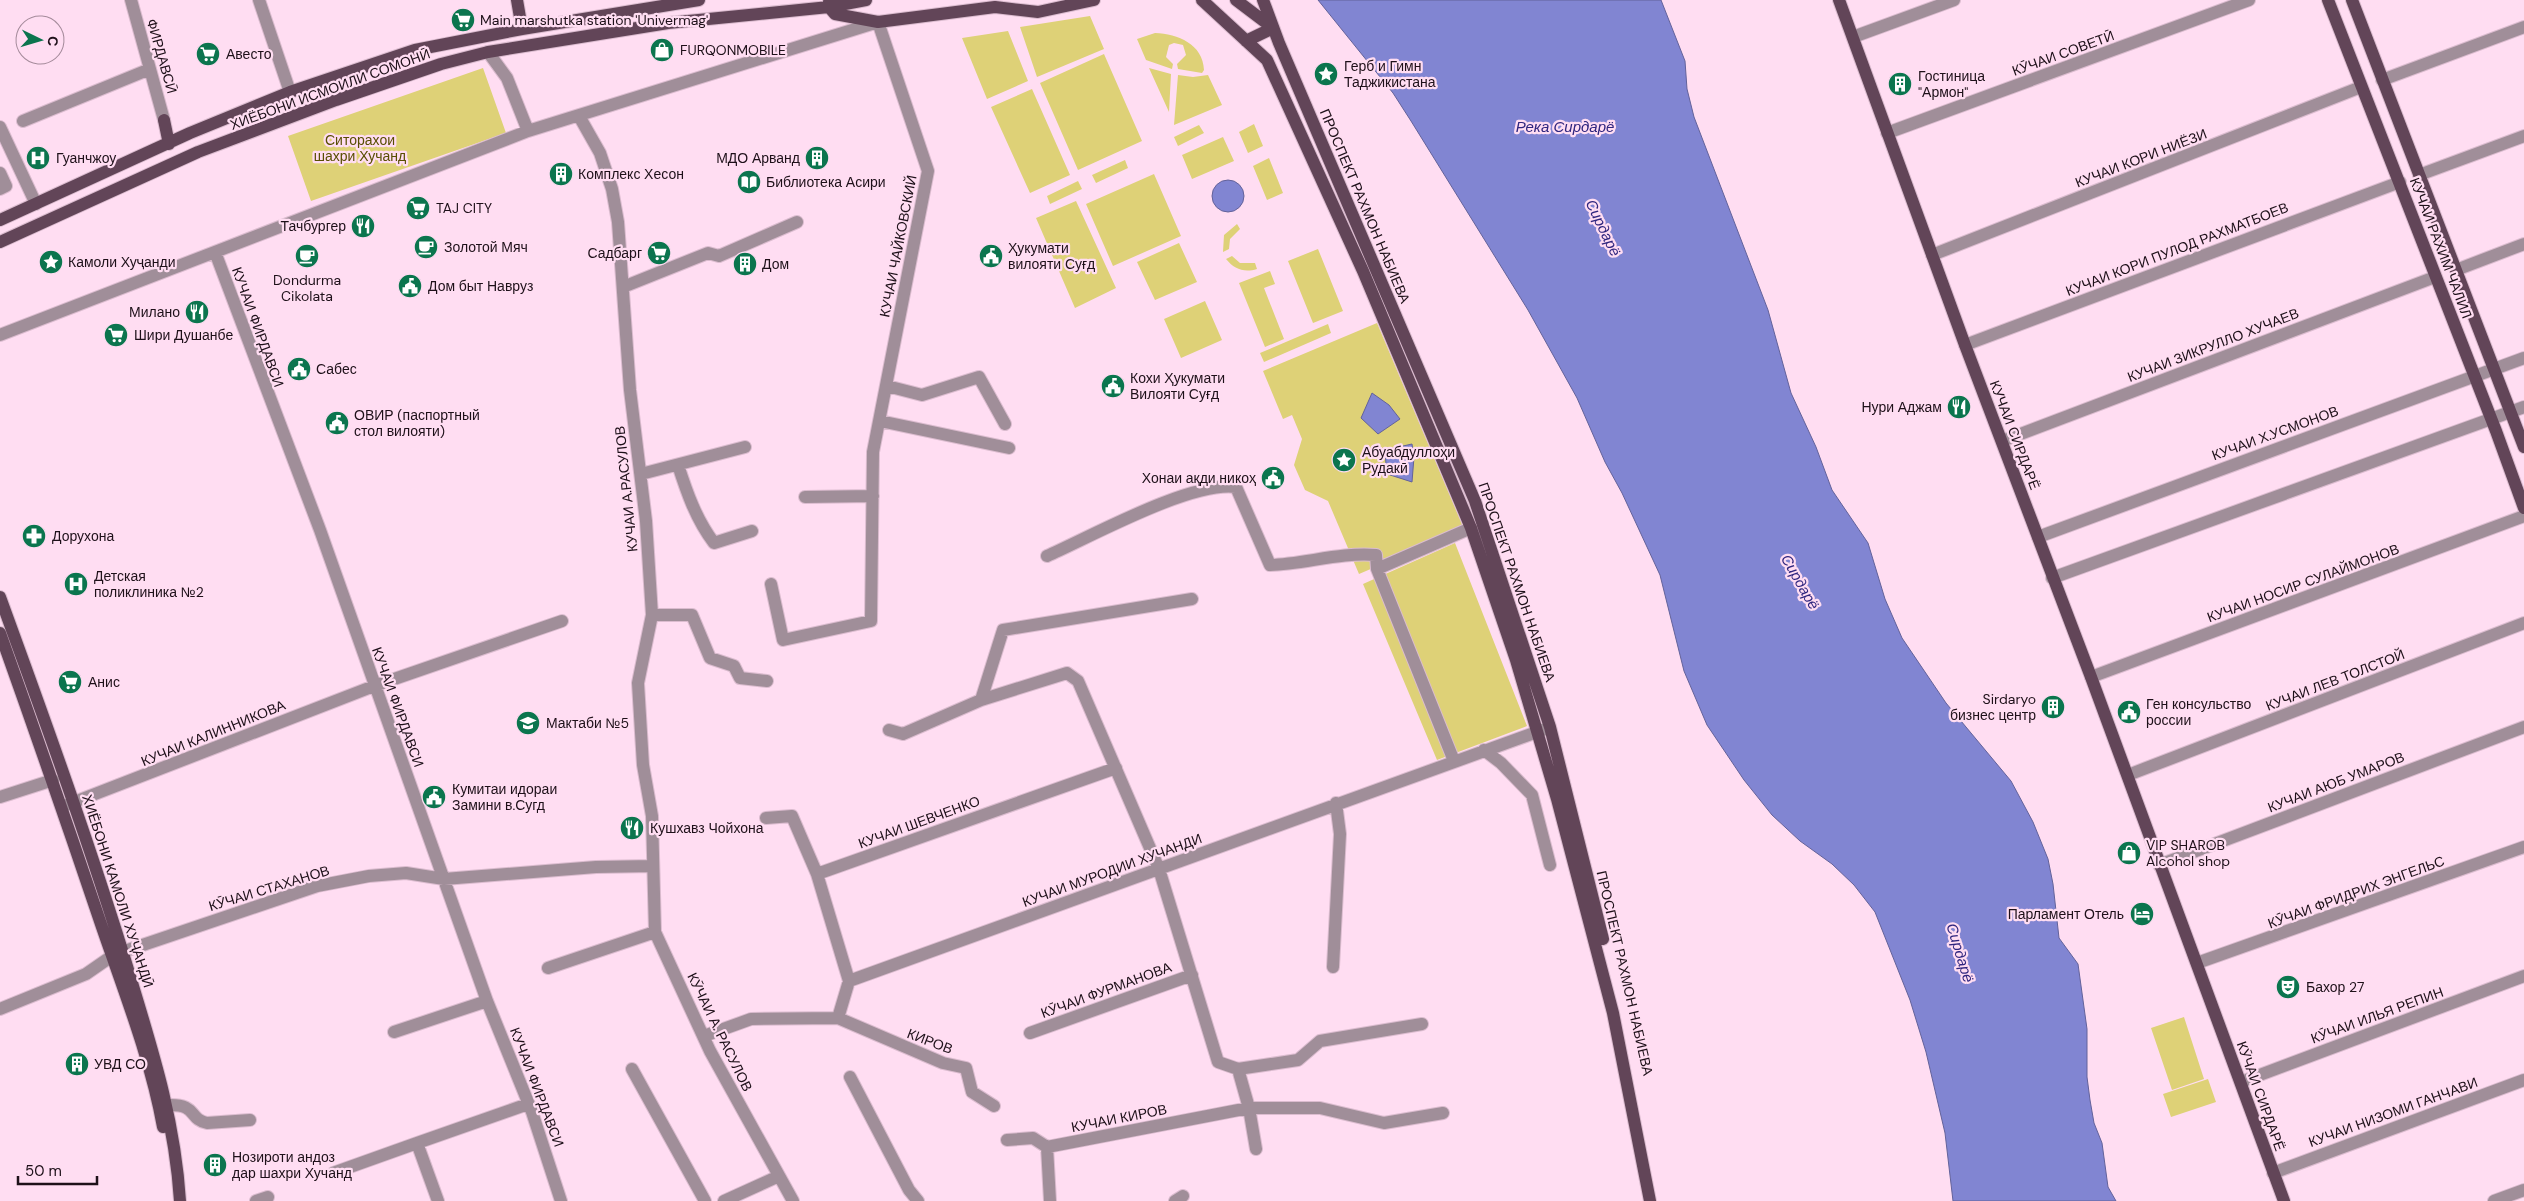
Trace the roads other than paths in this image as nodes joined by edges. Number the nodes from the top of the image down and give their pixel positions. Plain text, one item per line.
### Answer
1 (131, 0) edge
2 (259, 0) edge
3 (517, 0) edge
4 (699, 0) edge
5 (866, 0) edge
6 (1018, 0) edge
7 (1094, 0) edge
8 (1202, 0) edge
9 (1236, 0) edge
10 (1263, 0) edge
11 (1839, 0) edge
12 (1954, 0) edge
13 (2249, 0) edge
14 (2328, 0) edge
15 (2352, 0) edge
16 (829, 4) edge
17 (996, 7) junction
18 (878, 22) junction
19 (2524, 27) edge
20 (522, 28) junction
21 (1273, 28) junction
22 (1853, 37) junction
23 (1246, 41) junction
24 (488, 52) junction
25 (150, 70) junction
26 (2382, 80) junction
27 (2361, 88) junction
28 (290, 92) junction
29 (579, 116) junction
30 (227, 119) junction
31 (164, 120) joint
32 (23, 121) dead end
33 (0, 127) edge
34 (528, 131) junction
35 (1887, 133) junction
36 (2524, 136) edge
37 (234, 140) junction
38 (169, 144) junction
39 (0, 173) edge
40 (2419, 175) junction
41 (2400, 182) junction
42 (0, 189) edge
43 (36, 204) junction
44 (0, 220) edge
45 (798, 222) dead end
46 (0, 242) edge
47 (2524, 244) edge
48 (215, 252) junction
49 (1932, 255) junction
50 (2456, 270) junction
51 (2435, 277) junction
52 (623, 287) junction
53 (0, 335) edge
54 (1965, 345) junction
55 (2524, 358) edge
56 (2493, 370) junction
57 (2474, 376) junction
58 (887, 386) junction
59 (2524, 407) edge
60 (2511, 411) junction
61 (2491, 417) junction
62 (880, 421) junction
63 (1005, 424) dead end
64 (2002, 441) junction
65 (745, 447) dead end
66 (2524, 447) edge
67 (1010, 448) dead end
68 (678, 464) junction
69 (641, 474) junction
70 (873, 496) junction
71 (805, 497) dead end
72 (2524, 508) edge
73 (2524, 516) edge
74 (1471, 528) junction
75 (752, 531) dead end
76 (2038, 537) junction
77 (1048, 556) dead end
78 (1377, 569) junction
79 (2052, 578) junction
80 (771, 584) dead end
81 (0, 597) edge
82 (1192, 599) dead end
83 (652, 615) junction
84 (562, 621) dead end
85 (2524, 622) edge
86 (0, 633) edge
87 (2092, 677) junction
88 (767, 681) dead end
89 (374, 686) junction
90 (981, 700) junction
91 (2524, 727) edge
92 (1544, 729) junction
93 (889, 730) dead end
94 (1484, 750) junction
95 (1454, 761) junction
96 (1116, 768) junction
97 (2128, 775) junction
98 (53, 780) junction
99 (0, 797) edge
100 (1336, 803) junction
101 (68, 805) junction
102 (766, 818) dead end
103 (2524, 847) edge
104 (1550, 864) dead end
105 (2159, 864) junction
106 (653, 866) junction
107 (1159, 869) junction
108 (817, 874) junction
109 (444, 879) junction
110 (656, 932) junction
111 (117, 954) junction
112 (2197, 964) junction
113 (1333, 967) dead end
114 (548, 968) dead end
115 (1192, 975) junction
116 (2524, 976) edge
117 (850, 981) junction
118 (487, 1000) junction
119 (0, 1008) edge
120 (838, 1018) junction
121 (1422, 1024) dead end
122 (394, 1032) dead end
123 (1030, 1033) dead end
124 (704, 1036) junction
125 (632, 1069) dead end
126 (1238, 1069) junction
127 (850, 1077) dead end
128 (2524, 1080) edge
129 (2241, 1082) junction
130 (528, 1104) junction
131 (168, 1105) junction
132 (994, 1106) dead end
133 (1249, 1108) junction
134 (1443, 1114) dead end
135 (250, 1120) dead end
136 (1007, 1140) dead end
137 (417, 1143) junction
138 (1047, 1147) junction
139 (1256, 1148) dead end
140 (333, 1173) dead end
141 (2273, 1173) junction
142 (778, 1176) junction
143 (2524, 1190) edge
144 (173, 1201) edge
145 (180, 1201) edge
146 (438, 1201) edge
147 (561, 1201) edge
148 (705, 1201) edge
149 (724, 1201) edge
150 (793, 1201) edge
151 (918, 1201) edge
152 (1050, 1201) edge
153 (1650, 1201) edge
154 (1659, 1201) edge
155 (2284, 1201) edge
156 (2494, 1201) edge

1 - 25 street, ФИРДАВСӢ
2 - 28 street
3 - 20 main road
4 - 20 main road
5 - 16 main road, ХИЁБОНИ ИСМОИЛИ СОМОНӢ
6 - 17 main road
7 - 17 main road
8 - 23 main road, ПРОСПЕКТ РАХМОН НАБИЕВА
9 - 21 main road
10 - 21 main road, ПРОСПЕКТ РАХМОН НАБИЕВА
11 - 22 main road, КУЧАИ СИРДАРЁ
12 - 22 street
13 - 35 street, КӮЧАИ СОВЕТӢ
14 - 27 main road, КУЧАИ РАХИМ ЧАЛИЛ
15 - 26 main road, КУЧАИ РАХИМ ЧАЛИЛ
16 - 18 main road
16 - 24 main road, ХИЁБОНИ ИСМОИЛИ СОМОНӢ
17 - 18 main road
18 - 29 street
18 - 58 street, КУЧАИ ЧАЙКОВСКИЙ
19 - 26 street
20 - 28 main road
21 - 23 main road
21 - 92 main road, ПРОСПЕКТ РАХМОН НАБИЕВА
22 - 35 main road, КУЧАИ СИРДАРЁ
23 - 74 main road, ПРОСПЕКТ РАХМОН НАБИЕВА
24 - 34 street
24 - 37 main road, ХИЁБОНИ ИСМОИЛИ СОМОНӢ
25 - 31 street, ФИРДАВСӢ
25 - 32 street
26 - 40 main road, КУЧАИ РАХИМ ЧАЛИЛ
27 - 41 main road, КУЧАИ РАХИМ ЧАЛИЛ
27 - 49 street, КУЧАИ КОРИ НИЁЗИ
28 - 30 main road
29 - 34 street
29 - 52 street, КУЧАИ А.РАСУЛОВ
30 - 37 main road
30 - 38 main road
31 - 38 main road
33 - 43 street
34 - 48 street
35 - 49 main road, КУЧАИ СИРДАРЁ
36 - 40 street
37 - 46 main road, ХИЁБОНИ ИСМОИЛИ СОМОНӢ
38 - 43 main road
39 - 42 street
40 - 50 main road, КУЧАИ РАХИМ ЧАЛИЛ
41 - 51 main road, КУЧАИ РАХИМ ЧАЛИЛ
41 - 54 street, КУЧАИ КОРИ ПУЛОД РАХМАТБОЕВ
43 - 44 main road
45 - 52 street
47 - 50 street
48 - 53 street
48 - 89 street, КУЧАИ ФИРДАВСИ
49 - 54 main road, КУЧАИ СИРДАРЁ
50 - 56 main road, КУЧАИ РАХИМ ЧАЛИЛ
51 - 57 main road, КУЧАИ РАХИМ ЧАЛИЛ
51 - 64 street, КУЧАИ ЗИКРУЛЛО ХУЧАЕВ
52 - 69 street, КУЧАИ А.РАСУЛОВ
54 - 64 main road, КУЧАИ СИРДАРЁ
55 - 56 street, КУЧАИ Х.УСМОНОВ
56 - 57 street, КУЧАИ Х.УСМОНОВ
56 - 60 main road, КУЧАИ РАХИМ ЧАЛИЛ
57 - 61 main road, КУЧАИ РАХИМ ЧАЛИЛ
57 - 76 street, КУЧАИ Х.УСМОНОВ
58 - 62 street, КУЧАИ ЧАЙКОВСКИЙ
58 - 63 street
59 - 60 street
60 - 61 street
60 - 66 main road, КУЧАИ РАХИМ ЧАЛИЛ
61 - 72 main road, КУЧАИ РАХИМ ЧАЛИЛ
61 - 79 street
62 - 67 street
62 - 70 street, КУЧАИ ЧАЙКОВСКИЙ
64 - 76 main road, КУЧАИ СИРДАРЁ
65 - 68 street
68 - 69 street
68 - 75 street
69 - 83 street, КУЧАИ А.РАСУЛОВ
70 - 71 street
70 - 80 street, КУЧАИ ЧАЙКОВСКИЙ
73 - 87 street, КУЧАИ НОСИР СУЛАЙМОНОВ
74 - 78 street
74 - 92 main road, ПРОСПЕКТ РАХМОН НАБИЕВА
76 - 79 main road, КУЧАИ СИРДАРЁ
77 - 78 street
78 - 95 street
79 - 87 main road, КУЧАИ СИРДАРЁ
81 - 101 main road, ХИЁБОНИ КАМОЛИ ХУҶАНДӢ
82 - 90 street
83 - 88 street
83 - 106 street, КУЧАИ А.РАСУЛОВ
84 - 89 street, КУЧАИ КАЛИННИКОВА
85 - 97 street, КУЧАИ ЛЕВ ТОЛСТОЙ
86 - 98 main road, ХИЁБОНИ КАМОЛИ ХУҶАНДӢ
87 - 97 main road, КУЧАИ СИРДАРЁ
89 - 101 street, КУЧАИ КАЛИННИКОВА
89 - 109 street, КУЧАИ ФИРДАВСИ
90 - 93 street
90 - 96 street
91 - 105 street, КУЧАИ АЮБ УМАРОВ
92 - 94 street, КУЧАИ МУРОДИИ ХУЧАНДИ
92 - 153 main road, ПРОСПЕКТ РАХМОН НАБИЕВА
92 - 154 main road, ПРОСПЕКТ РАХМОН НАБИЕВА
94 - 95 street, КУЧАИ МУРОДИИ ХУЧАНДИ
94 - 104 street
95 - 100 street, КУЧАИ МУРОДИИ ХУЧАНДИ
96 - 107 street
96 - 108 street, КУЧАИ ШЕВЧЕНКО
97 - 105 main road, КУЧАИ СИРДАРЁ
98 - 99 street
98 - 101 main road, ХИЁБОНИ КАМОЛИ ХУҶАНДӢ
100 - 107 street, КУЧАИ МУРОДИИ ХУЧАНДИ
100 - 113 street
101 - 111 main road, ХИЁБОНИ КАМОЛИ ХУҶАНДӢ
102 - 108 street
103 - 112 street, КӮЧАИ ФРИДРИХ ЭНГЕЛЬС
105 - 112 main road, КУЧАИ СИРДАРЁ
106 - 109 street, КӮЧАИ СТАХАНОВ
106 - 110 street, КӮЧАИ А. РАСУЛОВ
107 - 115 street
107 - 117 street, КУЧАИ МУРОДИИ ХУЧАНДИ
108 - 117 street
109 - 111 street, КӮЧАИ СТАХАНОВ
109 - 118 street, КУЧАИ ФИРДАВСИ
110 - 114 street
110 - 124 street, КӮЧАИ А. РАСУЛОВ
111 - 119 street, КӮЧАИ СТАХАНОВ
111 - 131 main road, ХИЁБОНИ КАМОЛИ ХУҶАНДӢ
111 - 144 main road, ХИЁБОНИ КАМОЛИ ХУҶАНДӢ
112 - 129 main road, КӮЧАИ СИРДАРЁ
115 - 123 street, КӮЧАИ ФУРМАНОВА
115 - 126 street
116 - 129 street, КӮЧАИ ИЛЬЯ РЕПИН
117 - 120 street
118 - 122 street
118 - 130 street, КУЧАИ ФИРДАВСИ
120 - 124 street
120 - 132 street, КИРОВ
121 - 126 street
124 - 142 street, КӮЧАИ А. РАСУЛОВ
125 - 148 street
126 - 133 street
127 - 151 street
128 - 141 street, КУЧАИ НИЗОМИ ГАНЧАВИ
129 - 141 main road, КӮЧАИ СИРДАРЁ
130 - 137 street
130 - 147 street, КУЧАИ ФИРДАВСИ
131 - 135 street
131 - 145 main road, ХИЁБОНИ КАМОЛИ ХУҶАНДӢ
133 - 134 street, КУЧАИ КИРОВ
133 - 138 street, КУЧАИ КИРОВ
133 - 139 street
136 - 138 street
137 - 140 street
137 - 146 street
138 - 152 street
141 - 155 main road, КӮЧАИ СИРДАРЁ
142 - 149 street
142 - 150 street, КӮЧАИ А. РАСУЛОВ
143 - 156 street

